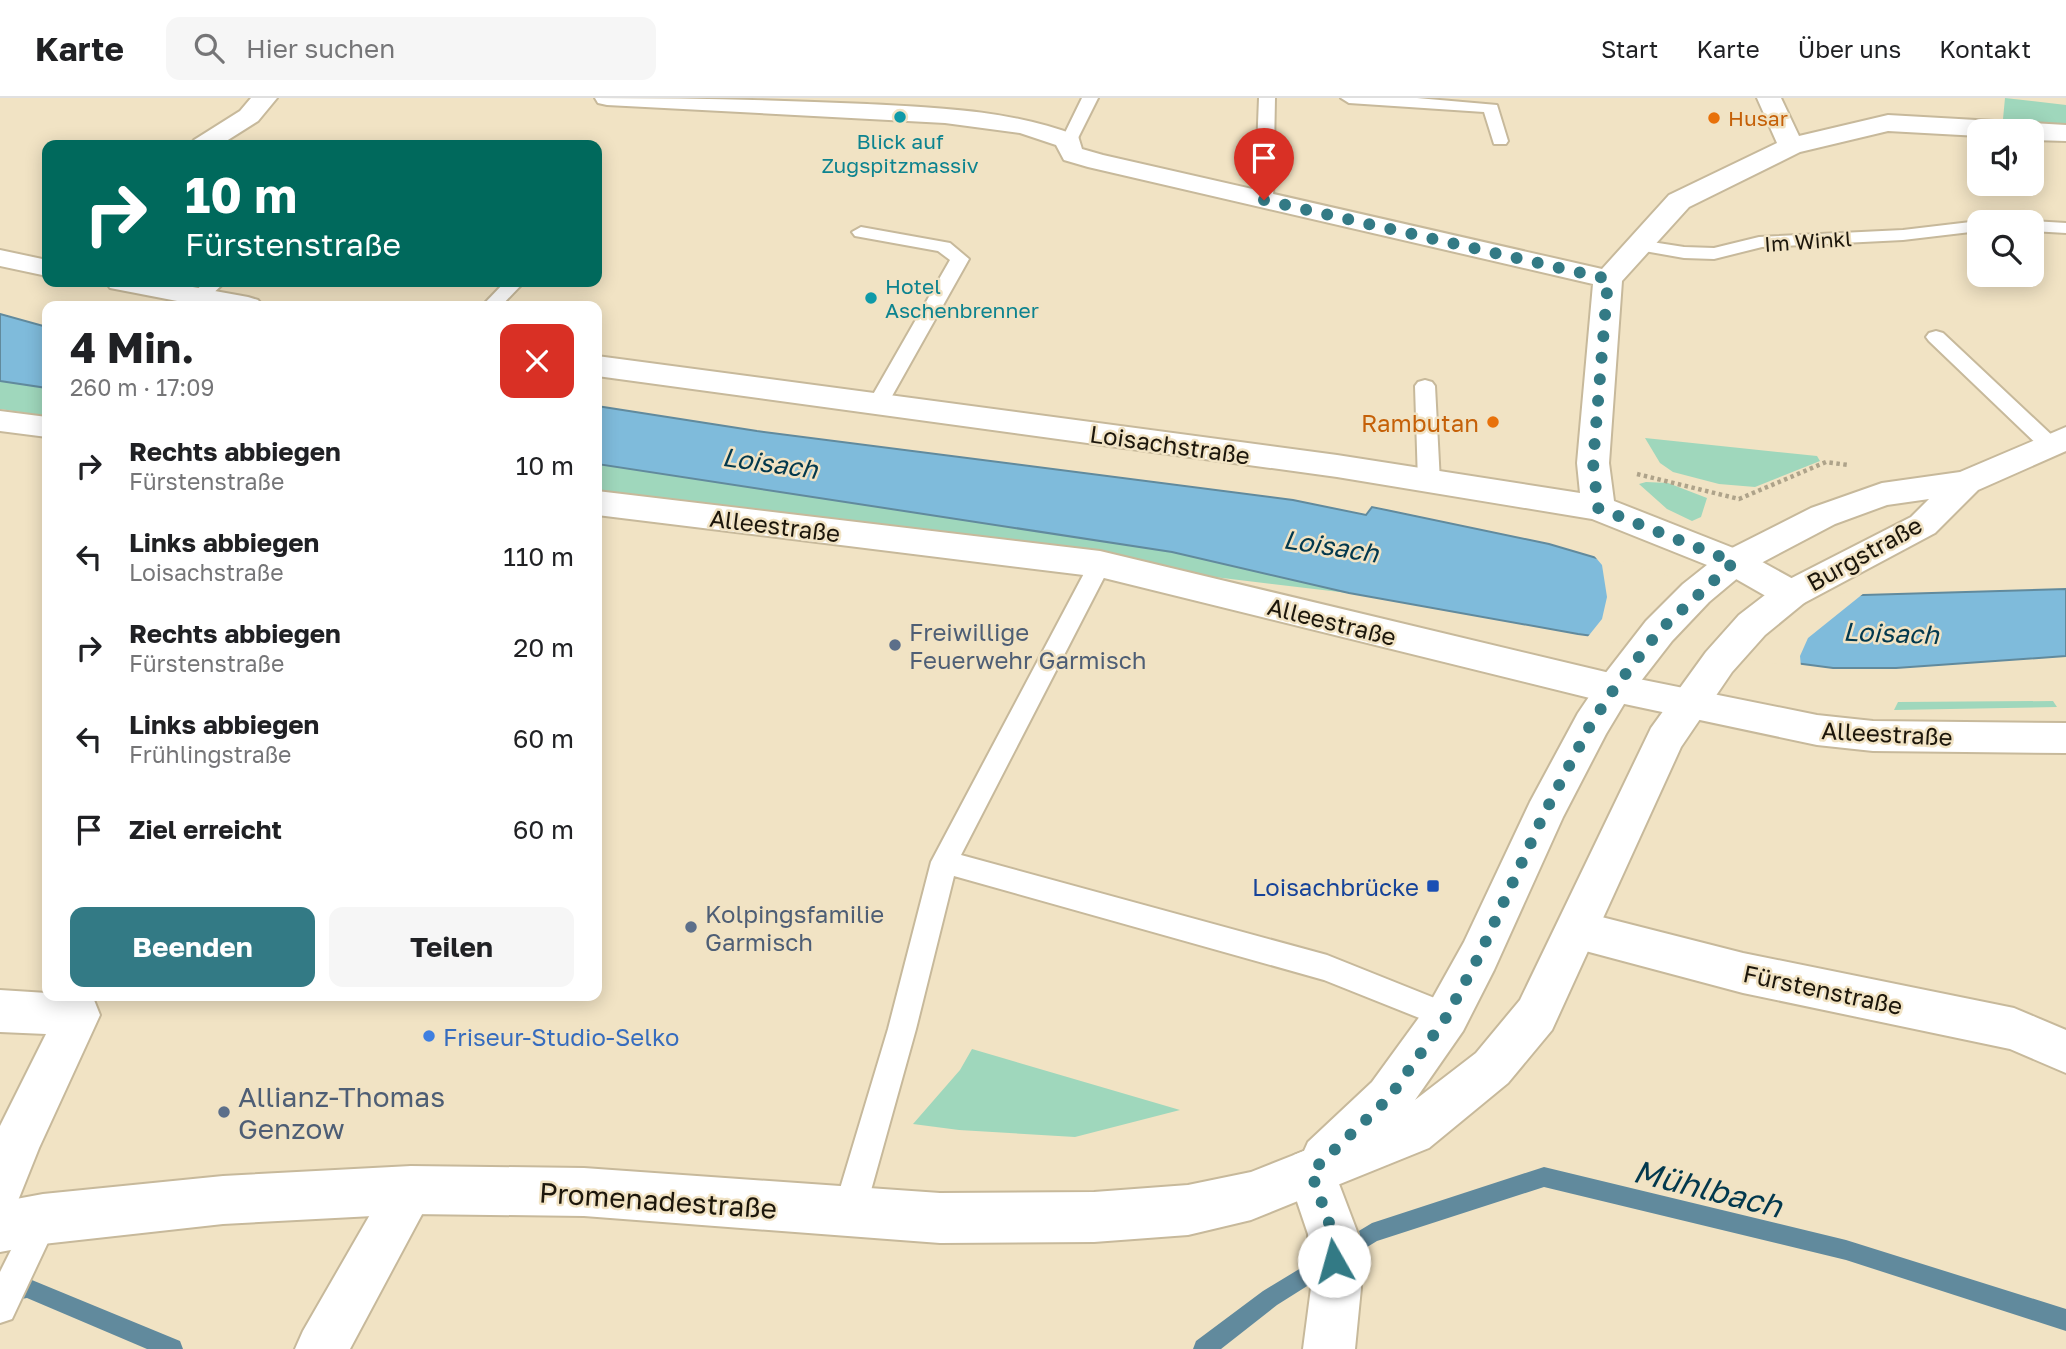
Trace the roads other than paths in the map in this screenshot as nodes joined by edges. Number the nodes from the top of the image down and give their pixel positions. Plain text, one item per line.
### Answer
1 (265, 98) edge
2 (607, 98) edge
3 (1090, 98) edge
4 (1267, 98) edge
5 (1349, 98) edge
6 (1769, 98) edge
7 (1889, 110) edge
8 (1967, 122) edge
9 (2044, 132) edge
10 (2066, 134) edge
11 (211, 140) edge
12 (1069, 141) junction
13 (1500, 141) dead end
14 (1791, 146) junction
15 (1264, 200) junction
16 (1967, 227) edge
17 (2044, 227) edge
18 (2066, 228) edge
19 (861, 232) dead end
20 (1639, 245) junction
21 (42, 250) edge
22 (23, 263) edge
23 (1608, 279) junction
24 (182, 287) edge
25 (510, 287) edge
26 (207, 289) edge
27 (235, 301) edge
28 (496, 301) edge
29 (1936, 337) dead end
30 (602, 367) edge
31 (1425, 386) dead end
32 (877, 405) junction
33 (0, 421) edge
34 (42, 426) edge
35 (2058, 441) edge
36 (1429, 482) junction
37 (1966, 482) junction
38 (602, 504) edge
39 (1598, 508) junction
40 (1734, 562) junction
41 (1100, 564) junction
42 (1791, 594) junction
43 (1614, 689) junction
44 (1688, 704) junction
45 (2066, 738) edge
46 (943, 862) junction
47 (1578, 930) junction
48 (0, 1011) edge
49 (1447, 1016) junction
50 (2066, 1052) edge
51 (1311, 1172) junction
52 (0, 1186) edge
53 (411, 1190) junction
54 (849, 1212) junction
55 (22, 1237) edge
56 (0, 1307) edge
57 (321, 1349) edge
58 (1329, 1349) edge

1 - 11 street
2 - 12 street
3 - 12 lane
4 - 15 lane
5 - 13 lane
6 - 14 street
7 - 8 street
7 - 14 street
9 - 10 street
12 - 15 street
14 - 20 street
15 - 23 street
16 - 20 lane, Im Winkl
17 - 18 lane
19 - 32 lane
20 - 23 street
21 - 22 street
23 - 39 street
24 - 26 street
25 - 28 lane
26 - 27 street
29 - 35 lane
30 - 32 street, Loisachstraße
31 - 36 lane
32 - 36 street, Loisachstraße
33 - 34 street
35 - 37 street, Burgstraße
36 - 39 street, Loisachstraße
37 - 40 street, Burgstraße
37 - 42 street, Burgstraße
38 - 41 street, Alleestraße
39 - 40 street, Loisachstraße
40 - 42 street, Loisachstraße
40 - 43 street
41 - 43 street, Alleestraße
41 - 46 lane
42 - 44 street
43 - 44 street, Alleestraße
43 - 49 street
44 - 45 street, Alleestraße
44 - 47 street
46 - 49 lane
46 - 54 lane
47 - 50 street, Fürstenstraße
47 - 51 street
48 - 52 street
49 - 51 street
51 - 54 street, Promenadestraße
51 - 58 street
53 - 54 street, Promenadestraße
53 - 55 street, Promenadestraße
53 - 57 street
55 - 56 lane

